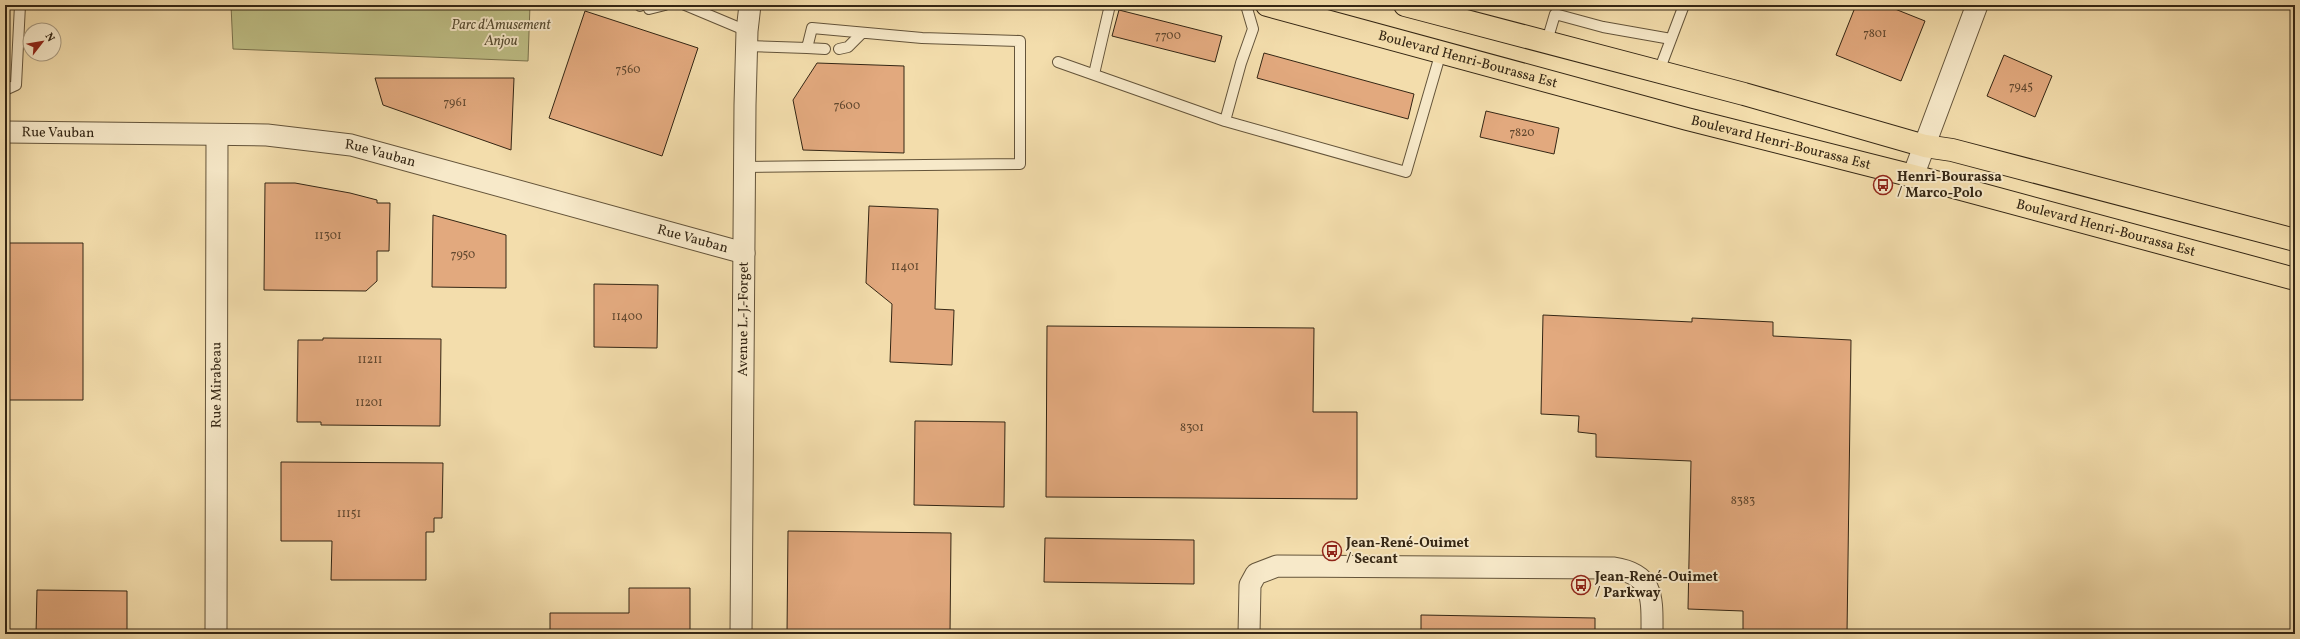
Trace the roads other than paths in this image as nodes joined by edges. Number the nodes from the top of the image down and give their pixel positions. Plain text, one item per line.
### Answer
1 (20, 5) edge
2 (665, 5) edge
3 (685, 5) edge
4 (750, 5) edge
5 (1110, 5) edge
6 (1246, 5) edge
7 (1267, 5) edge
8 (1405, 5) edge
9 (1684, 5) edge
10 (1977, 5) edge
11 (643, 7) edge
12 (862, 33) junction
13 (746, 39) junction
14 (1671, 39) junction
15 (1547, 41) junction
16 (807, 48) junction
17 (825, 49) dead end
18 (840, 49) dead end
19 (1441, 52) junction
20 (1058, 62) dead end
21 (1659, 71) junction
22 (1094, 74) junction
23 (5, 90) edge
24 (1225, 121) junction
25 (5, 132) edge
26 (217, 135) junction
27 (1925, 146) junction
28 (745, 167) junction
29 (1913, 176) junction
30 (2295, 240) edge
31 (744, 253) junction
32 (2295, 279) edge
33 (216, 634) edge
34 (741, 634) edge
35 (1249, 634) edge
36 (1652, 634) edge

1 - 23 lane
2 - 11 lane
3 - 13 lane
4 - 13 street, Avenue L.-J.-Forget
5 - 22 lane
6 - 24 lane
7 - 19 main road, Boulevard Henri-Bourassa Est
8 - 15 main road
9 - 14 lane
10 - 27 street
12 - 16 lane
12 - 18 lane
12 - 28 lane
13 - 16 lane
13 - 28 street, Avenue L.-J.-Forget
14 - 15 lane
14 - 21 lane
15 - 21 main road
16 - 17 lane
19 - 24 lane
19 - 29 main road, Boulevard Henri-Bourassa Est
20 - 22 lane
21 - 27 main road
22 - 24 lane
25 - 26 street, Rue Vauban
26 - 31 street, Rue Vauban
26 - 33 street, Rue Mirabeau
27 - 29 street
27 - 30 main road
28 - 31 street, Avenue L.-J.-Forget
29 - 32 main road, Boulevard Henri-Bourassa Est
31 - 34 street, Avenue L.-J.-Forget
35 - 36 street

